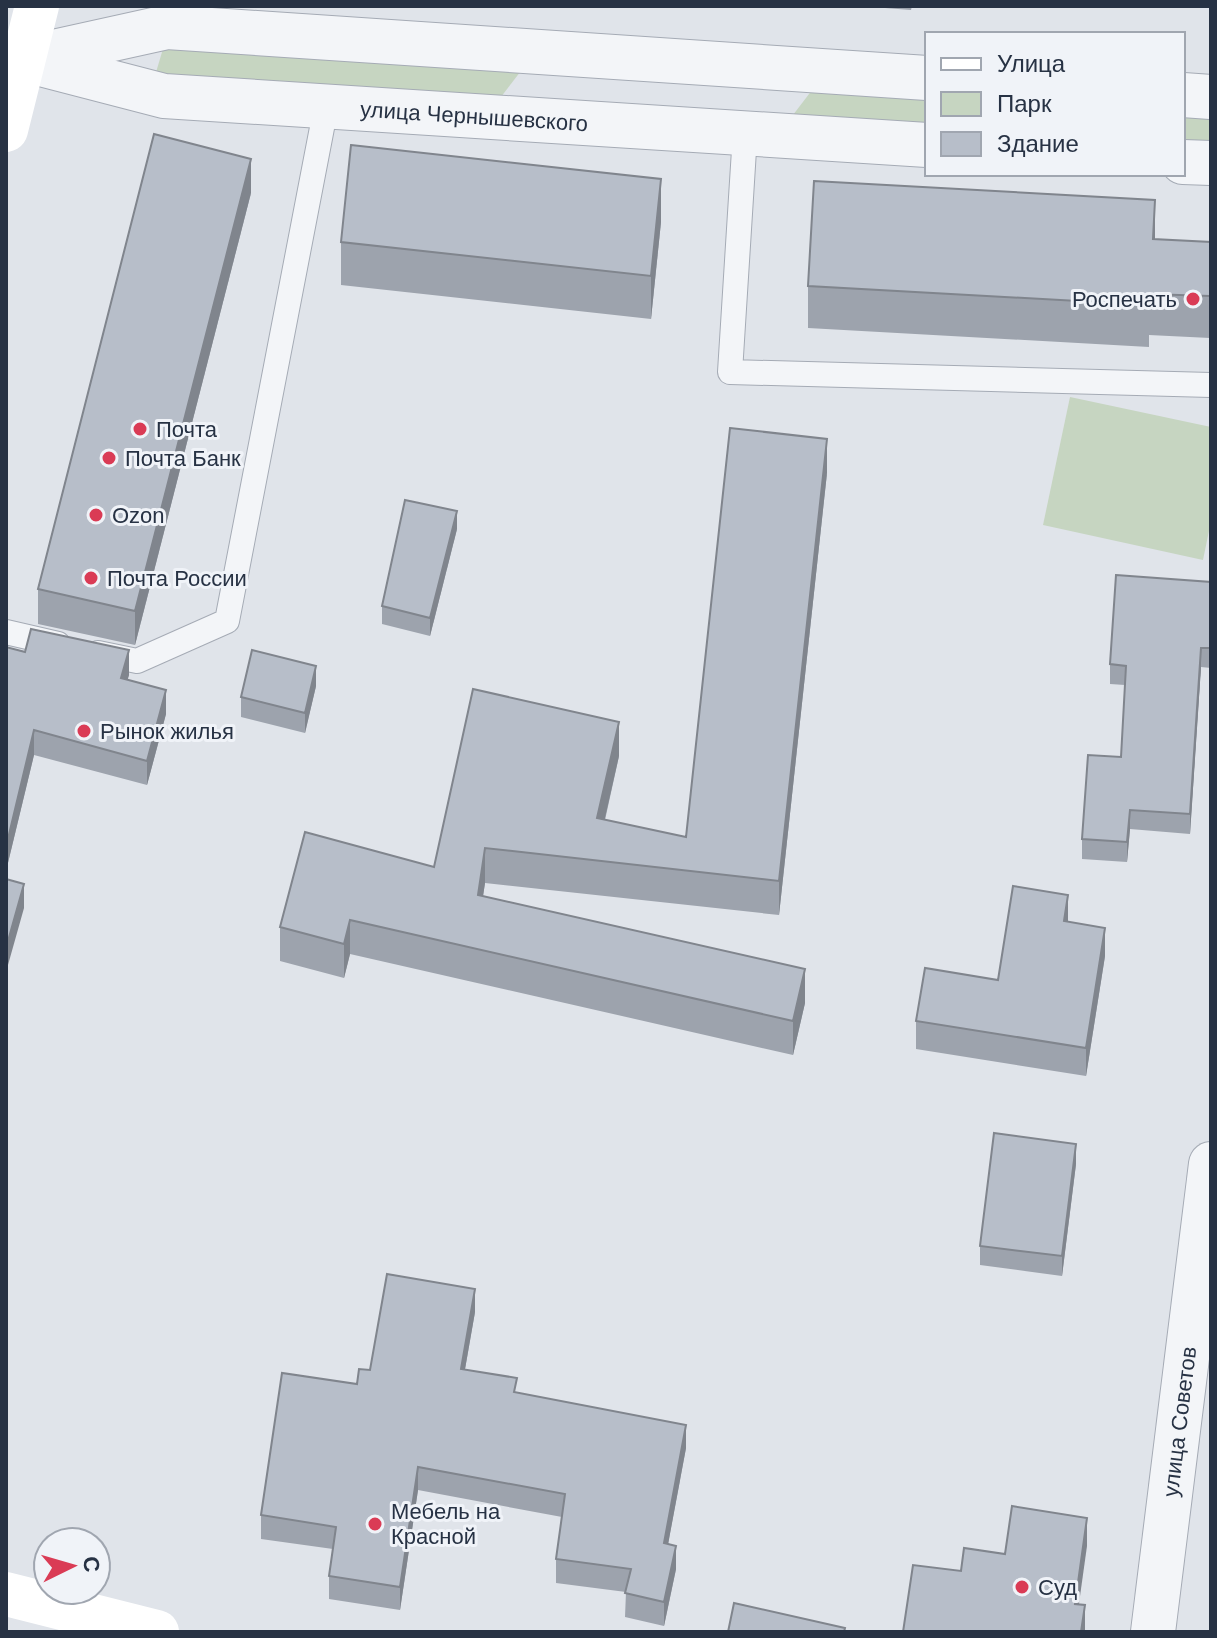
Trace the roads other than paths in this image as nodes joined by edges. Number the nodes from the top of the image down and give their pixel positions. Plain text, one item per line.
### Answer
1 (37, 6) edge
2 (15, 56) edge
3 (925, 78) edge
4 (1185, 95) edge
5 (1211, 97) edge
6 (326, 107) junction
7 (6, 130) edge
8 (745, 134) junction
9 (925, 145) edge
10 (1185, 162) edge
11 (1211, 163) edge
12 (1211, 385) edge
13 (6, 632) edge
14 (1211, 1164) edge
15 (6, 1594) edge
16 (157, 1632) edge
17 (1153, 1632) edge

1 - 2 street
2 - 3 street
2 - 6 street, улица Чернышевского
2 - 7 street
4 - 5 street
6 - 8 street, улица Чернышевского
6 - 13 lane
8 - 9 street, улица Чернышевского
8 - 12 lane
10 - 11 street
14 - 17 street, улица Советов
15 - 16 street

